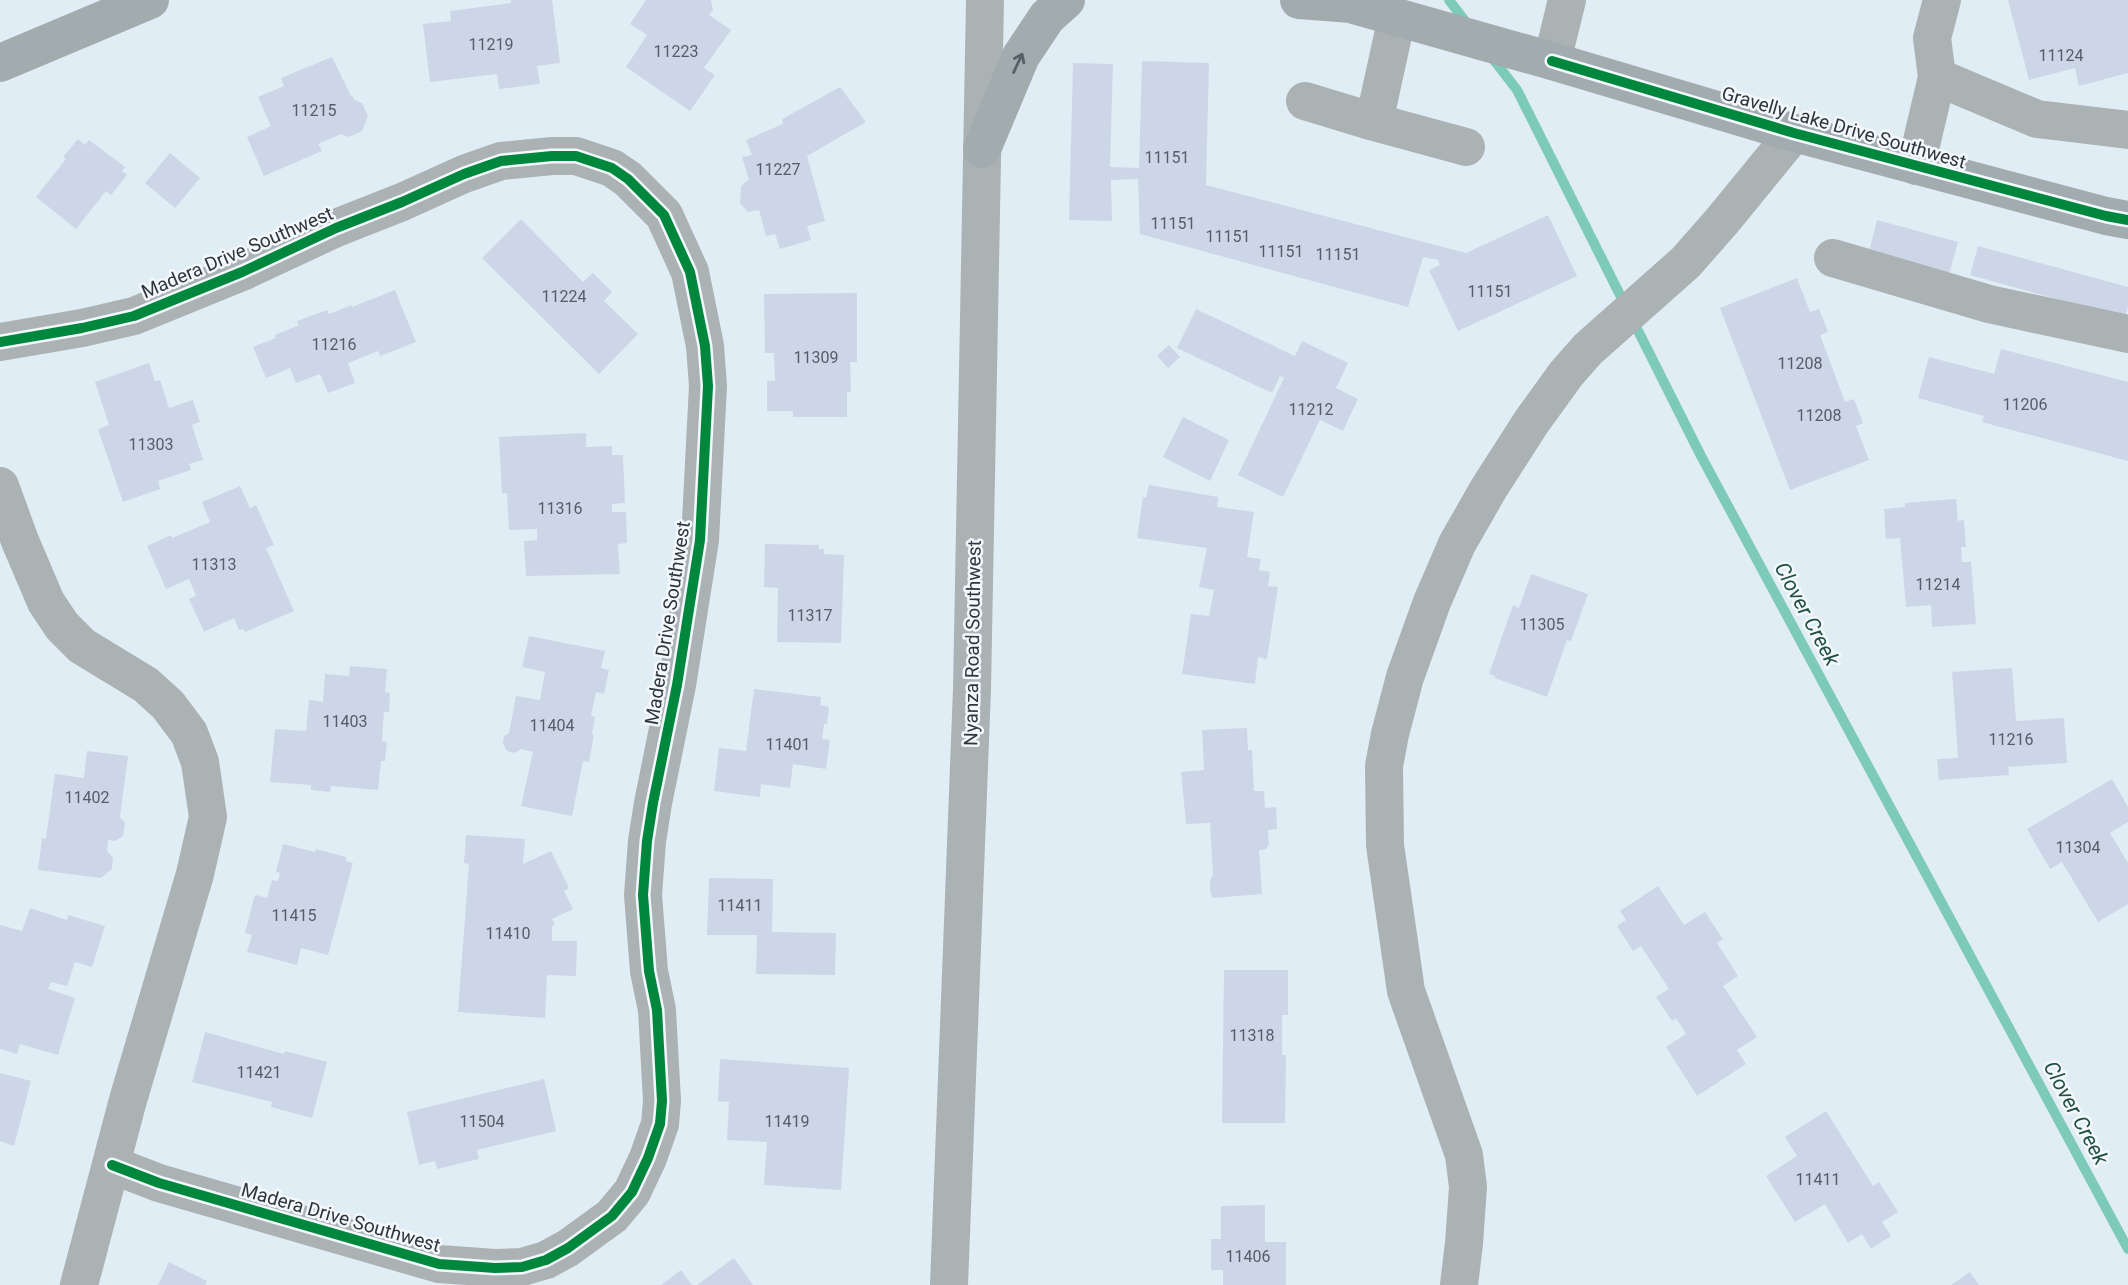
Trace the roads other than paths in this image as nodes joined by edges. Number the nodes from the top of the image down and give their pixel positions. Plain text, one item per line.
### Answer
1 (150, 0) edge
2 (985, 0) edge
3 (1066, 0) edge
4 (1299, 0) edge
5 (1567, 0) edge
6 (1942, 0) edge
7 (1344, 2) edge
8 (1397, 17) junction
9 (1552, 61) junction
10 (0, 63) edge
11 (1937, 77) junction
12 (1305, 102) dead end
13 (1374, 122) junction
14 (2128, 130) edge
15 (1794, 133) junction
16 (1466, 147) dead end
17 (982, 149) junction
18 (1916, 166) junction
19 (2128, 220) edge
20 (1833, 258) dead end
21 (2128, 334) edge
22 (0, 342) edge
23 (0, 486) edge
24 (111, 1165) junction
25 (79, 1285) edge
26 (949, 1285) edge
27 (1459, 1285) edge

1 - 10 main road
2 - 17 street, Nyanza Road Southwest
17 -> 3 main road
4 - 7 main road, Gravelly Lake Drive Southwest
5 - 9 street
6 - 11 street
7 - 8 main road, Gravelly Lake Drive Southwest
8 - 9 main road, Gravelly Lake Drive Southwest
8 - 13 street
9 - 15 main road, Gravelly Lake Drive Southwest
11 - 14 street
11 - 18 street
12 - 13 street
13 - 16 street
15 - 18 main road, Gravelly Lake Drive Southwest
15 - 27 street
17 - 26 street, Nyanza Road Southwest
18 - 19 main road, Gravelly Lake Drive Southwest
20 - 21 street
22 - 24 street, Madera Drive Southwest
23 - 24 street
24 - 25 street

